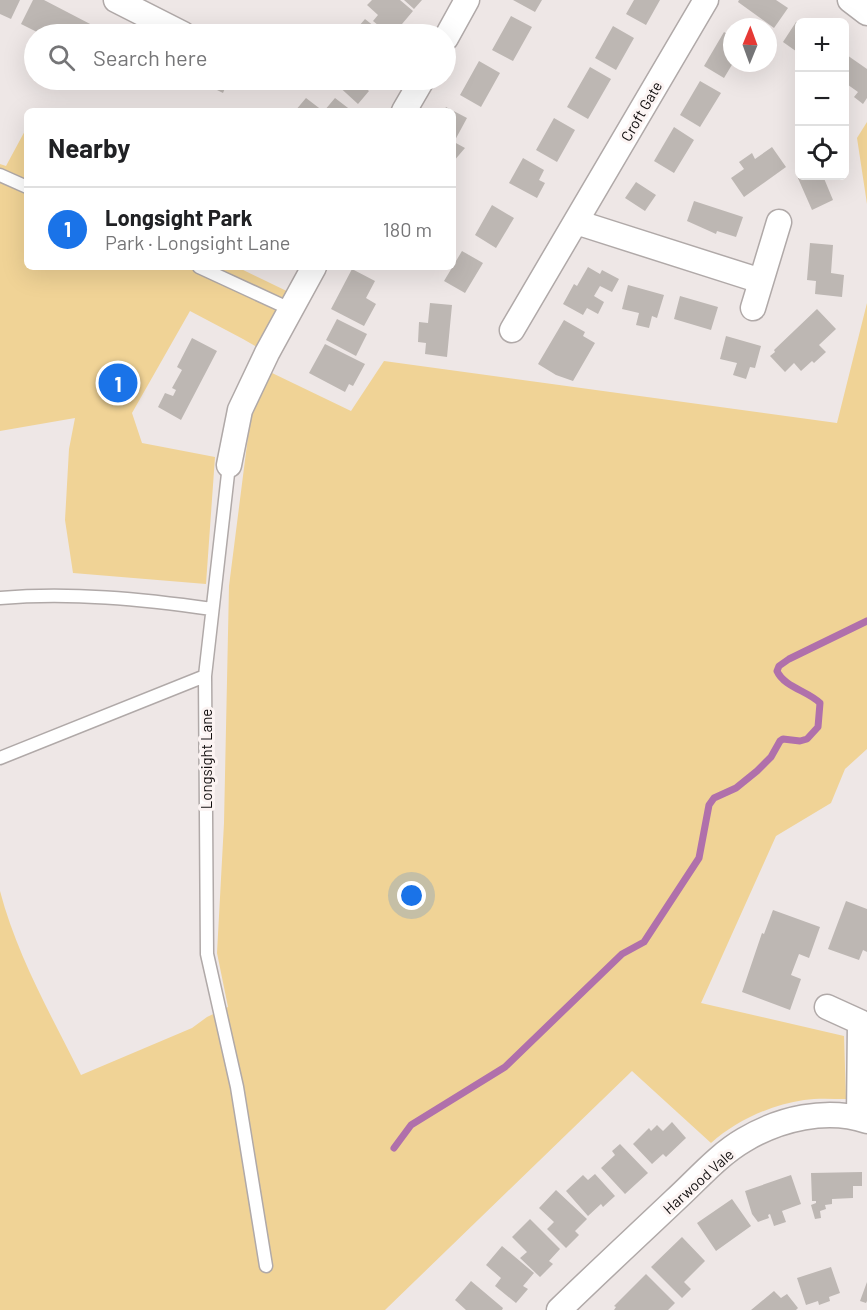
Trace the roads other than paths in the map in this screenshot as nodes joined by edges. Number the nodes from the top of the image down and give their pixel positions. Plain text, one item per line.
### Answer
1 (116, 0) edge
2 (467, 0) edge
3 (706, 0) edge
4 (850, 0) edge
5 (867, 13) edge
6 (170, 24) edge
7 (454, 24) edge
8 (416, 90) edge
9 (406, 108) edge
10 (0, 175) edge
11 (24, 186) edge
12 (576, 222) junction
13 (779, 222) dead end
14 (206, 270) edge
15 (312, 270) edge
16 (761, 281) junction
17 (753, 308) dead end
18 (290, 309) junction
19 (514, 332) dead end
20 (229, 465) joint
21 (0, 598) edge
22 (212, 609) junction
23 (205, 676) junction
24 (0, 758) edge
25 (827, 1008) dead end
26 (863, 1119) edge
27 (266, 1266) dead end
28 (559, 1310) edge

1 - 6 street
2 - 7 street
3 - 12 street, Croft Gate
4 - 5 street
8 - 9 street
10 - 11 lane
12 - 16 street
12 - 19 street, Croft Gate
13 - 16 street
14 - 18 lane
15 - 18 street, Longsight Lane
16 - 17 street
18 - 20 street, Longsight Lane
20 - 22 lane, Longsight Lane
21 - 22 lane
22 - 23 lane, Longsight Lane
23 - 24 lane
23 - 27 lane, Longsight Lane
25 - 26 street
26 - 28 street, Harwood Vale

